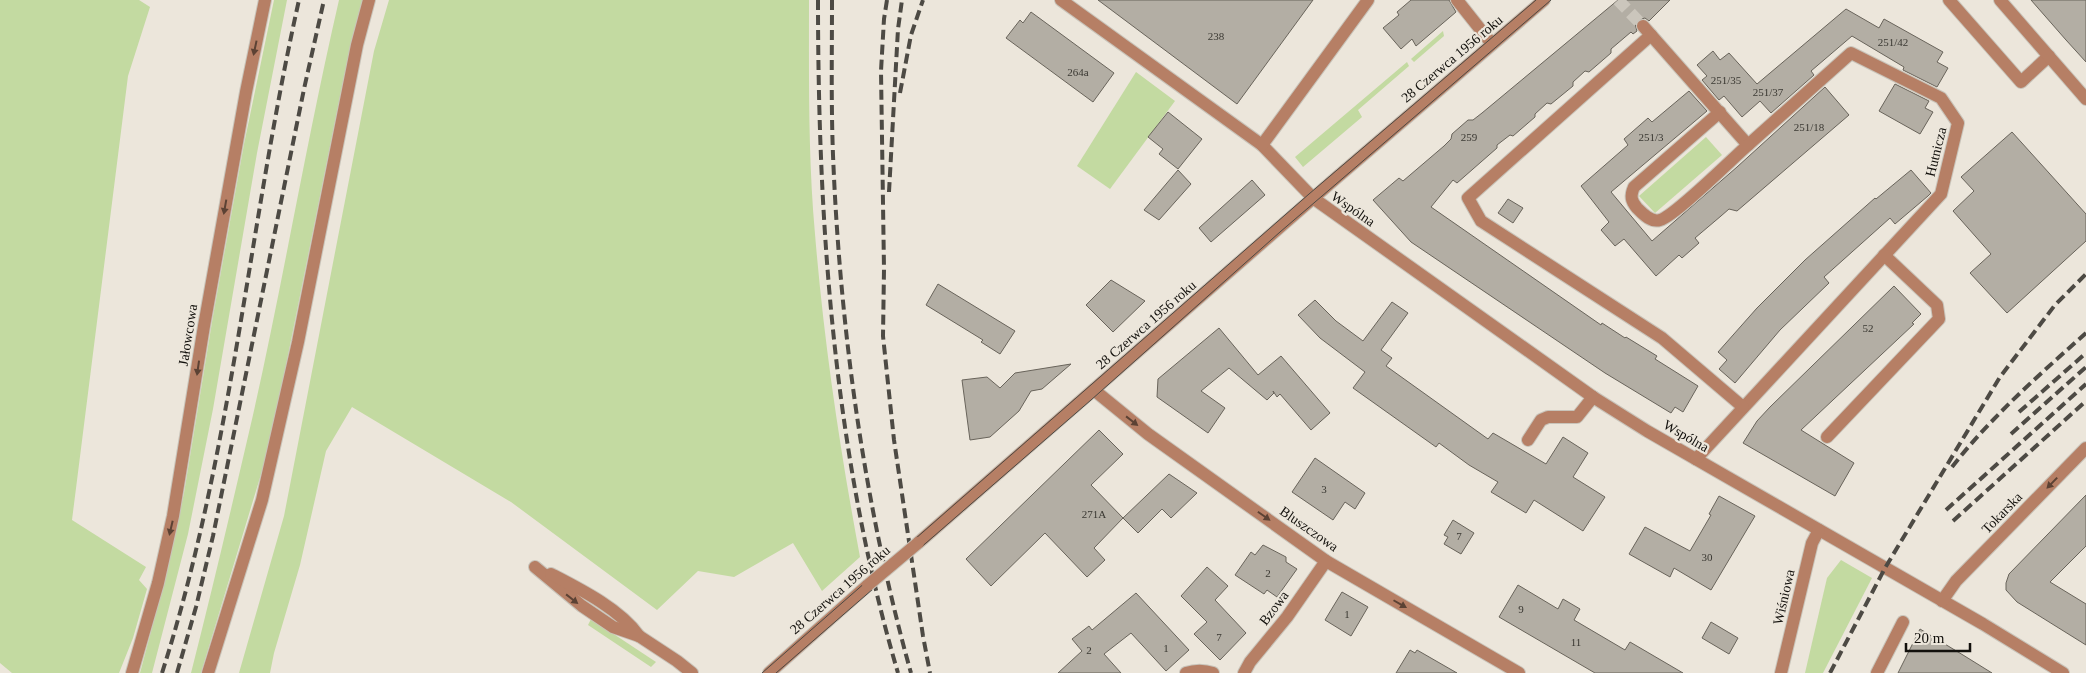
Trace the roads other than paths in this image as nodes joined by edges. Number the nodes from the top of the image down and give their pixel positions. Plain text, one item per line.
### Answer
1 (265, 0) edge
2 (369, 0) edge
3 (1061, 0) edge
4 (1368, 0) edge
5 (1457, 0) edge
6 (1544, 0) edge
7 (1949, 0) edge
8 (2000, 0) edge
9 (1492, 44) junction
10 (2049, 56) junction
11 (2086, 99) edge
12 (1720, 112) junction
13 (1262, 145) junction
14 (1748, 145) junction
15 (1313, 198) junction
16 (1884, 255) junction
17 (1094, 390) junction
18 (1592, 397) junction
19 (1743, 407) junction
20 (1827, 437) dead end
21 (1528, 440) dead end
22 (2086, 448) edge
23 (1696, 459) junction
24 (1819, 530) junction
25 (1326, 561) junction
26 (1942, 600) junction
27 (1903, 622) dead end
28 (639, 636) junction
29 (132, 673) edge
30 (208, 673) edge
31 (692, 673) edge
32 (769, 673) edge
33 (1186, 673) edge
34 (1213, 673) edge
35 (1244, 673) edge
36 (1519, 673) edge
37 (1782, 673) edge
38 (1878, 673) edge
39 (2063, 673) edge

1 -> 29 street, Jałowcowa
2 - 30 street
3 - 13 street, Wspólna
4 - 13 street
5 - 9 street
6 - 9 street, 28 Czerwca 1956 roku
7 - 10 street
8 - 10 street
9 - 15 street, 28 Czerwca 1956 roku
10 - 11 street
12 - 14 street
12 - 14 street
12 - 19 street
13 - 15 street, Wspólna
14 - 16 street, Hutnicza
15 - 17 street, 28 Czerwca 1956 roku
15 - 18 street, Wspólna
16 - 19 street, Hutnicza
16 - 20 street
17 -> 25 street, Bluszczowa
17 - 32 street, 28 Czerwca 1956 roku, bridge
18 - 21 street
18 - 23 street, Wspólna
19 - 23 street, Hutnicza
22 -> 26 street, Tokarska
23 - 24 street, Wspólna
24 - 26 street, Wspólna
24 - 37 street, Wiśniowa
25 - 35 street, Bzowa
25 -> 36 street, Bluszczowa
26 - 39 street, Wspólna
27 - 38 street
28 -> 28 street
28 - 31 street
33 - 34 street

